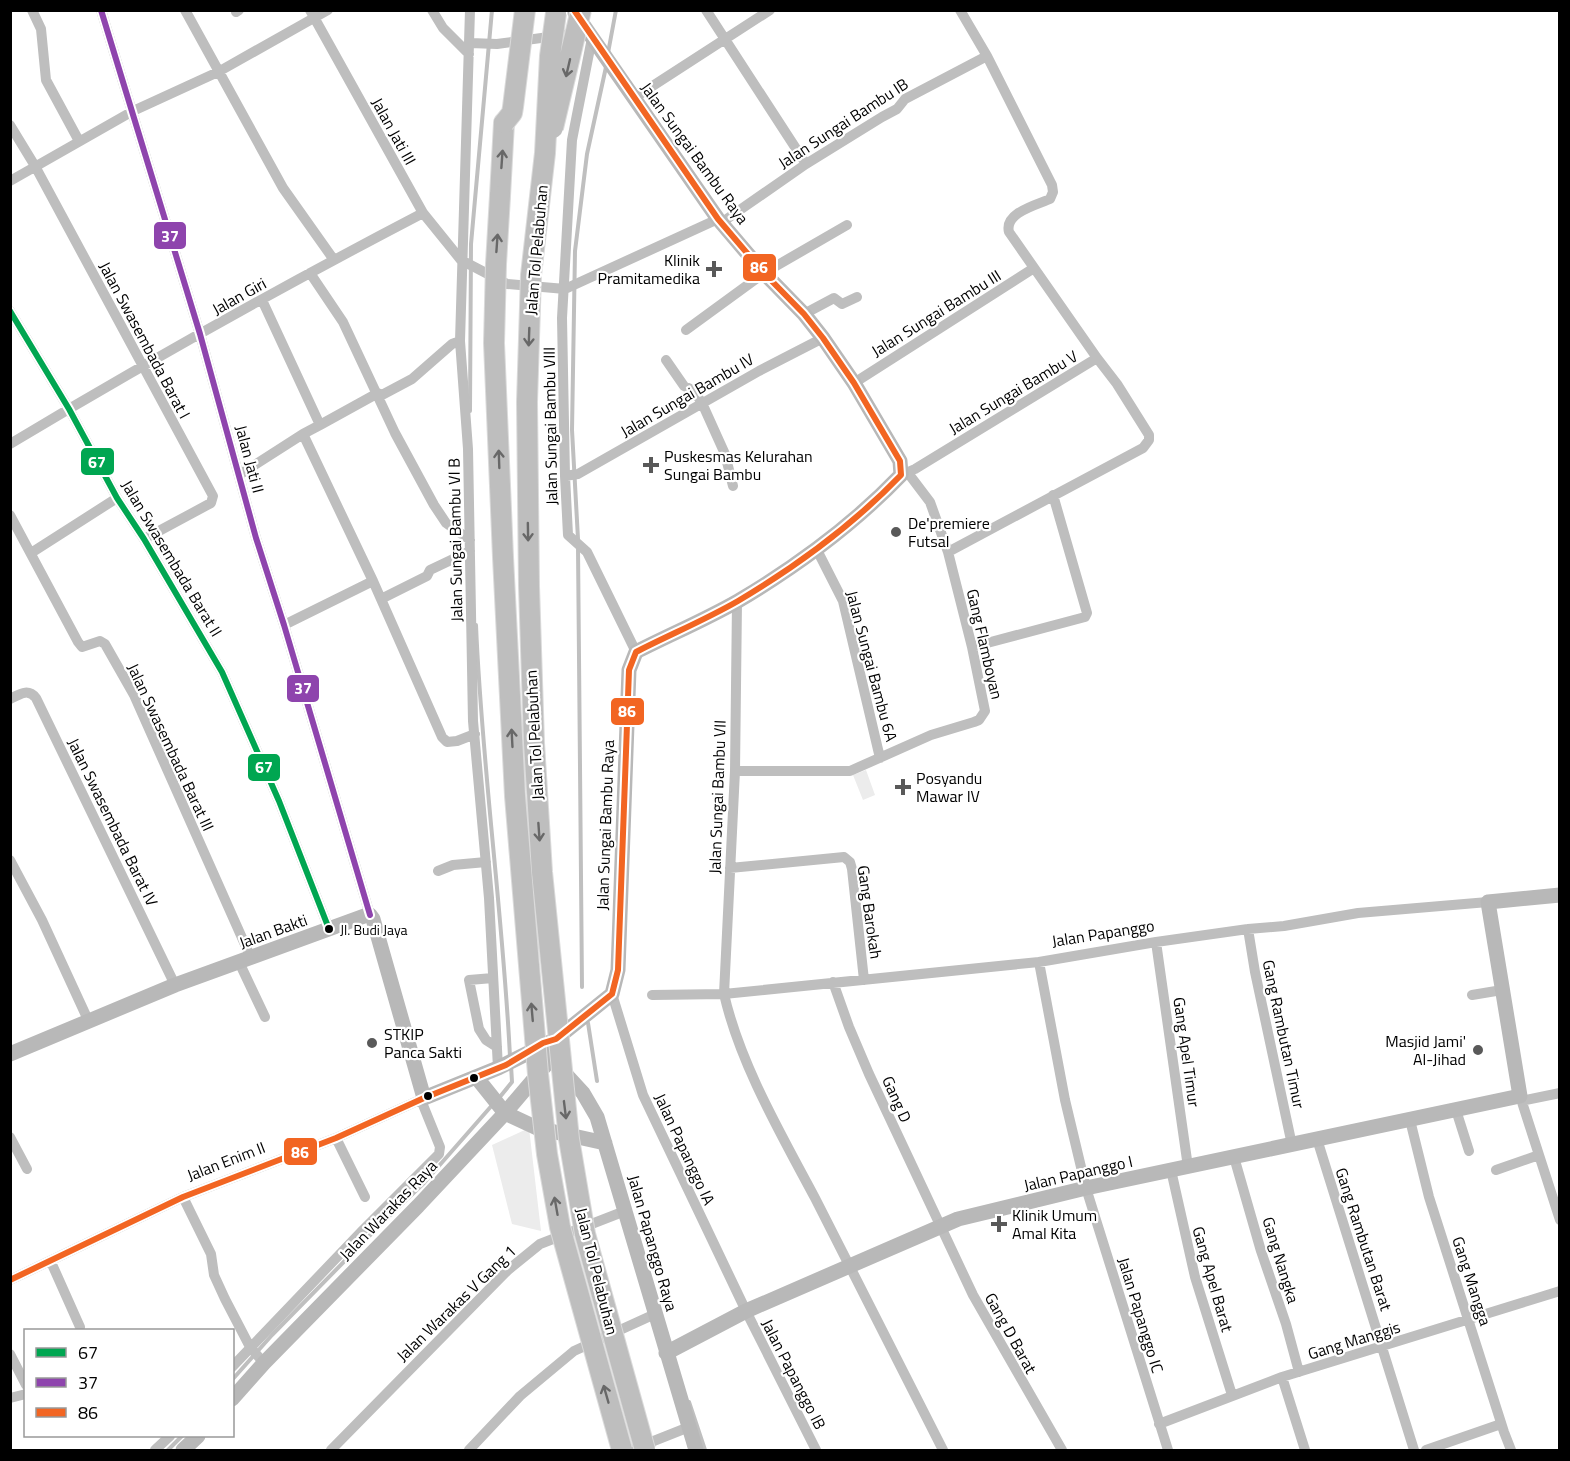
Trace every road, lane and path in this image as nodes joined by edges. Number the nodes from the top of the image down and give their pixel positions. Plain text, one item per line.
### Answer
1 (32, 10) edge
2 (101, 10) edge
3 (185, 10) edge
4 (328, 10) edge
5 (432, 10) edge
6 (470, 10) edge
7 (512, 10) edge
8 (525, 10) edge
9 (557, 10) edge
10 (574, 10) edge
11 (581, 10) edge
12 (706, 10) edge
13 (770, 10) edge
14 (960, 10) edge
15 (312, 14) edge
16 (589, 35) junction
17 (726, 40) junction
18 (469, 48) junction
19 (987, 56) junction
20 (218, 72) junction
21 (634, 98) junction
22 (133, 111) junction
23 (504, 123) junction
24 (10, 125) edge
25 (79, 141) junction
26 (544, 153) junction
27 (806, 164) junction
28 (34, 166) junction
29 (10, 181) edge
30 (423, 213) junction
31 (720, 221) junction
32 (847, 225) dead end
33 (334, 260) junction
34 (465, 262) junction
35 (1034, 268) junction
36 (310, 273) junction
37 (764, 273) junction
38 (567, 288) junction
39 (857, 297) dead end
40 (262, 300) junction
41 (10, 311) edge
42 (804, 314) junction
43 (686, 330) dead end
44 (200, 334) junction
45 (823, 338) junction
46 (460, 341) junction
47 (1097, 358) junction
48 (666, 360) dead end
49 (142, 366) junction
50 (854, 383) junction
51 (379, 395) junction
52 (702, 403) junction
53 (69, 409) junction
54 (320, 425) junction
55 (303, 434) junction
56 (10, 444) edge
57 (904, 474) junction
58 (238, 475) junction
59 (566, 476) junction
60 (733, 486) dead end
61 (1053, 495) junction
62 (117, 498) junction
63 (10, 515) edge
64 (144, 539) junction
65 (470, 546) junction
66 (817, 550) junction
67 (948, 552) junction
68 (31, 553) junction
69 (373, 581) junction
70 (381, 599) junction
71 (737, 602) junction
72 (284, 625) junction
73 (972, 647) junction
74 (636, 652) junction
75 (10, 699) edge
76 (475, 734) junction
77 (880, 758) junction
78 (735, 771) junction
79 (10, 860) edge
80 (486, 862) junction
81 (730, 868) junction
82 (438, 871) dead end
83 (1560, 896) edge
84 (1488, 902) junction
85 (370, 915) junction
86 (329, 929) junction
87 (1248, 929) junction
88 (1156, 942) junction
89 (245, 960) junction
90 (1039, 962) junction
91 (493, 978) junction
92 (864, 980) junction
93 (833, 982) junction
94 (176, 985) junction
95 (1502, 990) junction
96 (612, 994) junction
97 (724, 994) junction
98 (652, 995) dead end
99 (1472, 995) dead end
100 (265, 1017) dead end
101 (89, 1022) junction
102 (556, 1038) junction
103 (497, 1047) junction
104 (10, 1054) edge
105 (551, 1059) junction
106 (508, 1064) junction
107 (477, 1078) junction
108 (1560, 1093) edge
109 (1521, 1098) junction
110 (423, 1099) junction
111 (498, 1105) junction
112 (1456, 1110) junction
113 (1410, 1120) junction
114 (10, 1137) edge
115 (336, 1138) junction
116 (1317, 1139) junction
117 (605, 1143) junction
118 (1292, 1145) junction
119 (1469, 1151) dead end
120 (1539, 1155) junction
121 (1234, 1157) junction
122 (1188, 1167) junction
123 (27, 1169) dead end
124 (1171, 1170) junction
125 (1496, 1170) dead end
126 (1086, 1188) junction
127 (405, 1190) junction
128 (183, 1197) junction
129 (365, 1197) dead end
130 (416, 1204) junction
131 (625, 1211) junction
132 (1560, 1220) edge
133 (940, 1227) junction
134 (369, 1237) junction
135 (51, 1262) junction
136 (849, 1265) junction
137 (10, 1280) edge
138 (1560, 1291) edge
139 (746, 1311) junction
140 (655, 1314) junction
141 (1468, 1319) junction
142 (80, 1327) dead end
143 (1383, 1347) junction
144 (668, 1353) junction
145 (10, 1354) edge
146 (257, 1355) junction
147 (234, 1367) edge
148 (1299, 1372) junction
149 (1282, 1377) junction
150 (24, 1381) edge
151 (234, 1395) edge
152 (1232, 1395) junction
153 (1160, 1424) junction
154 (1501, 1424) junction
155 (689, 1426) junction
156 (169, 1437) edge
157 (197, 1437) edge
158 (155, 1450) edge
159 (183, 1450) edge
160 (331, 1450) edge
161 (469, 1450) edge
162 (622, 1450) edge
163 (631, 1450) edge
164 (645, 1450) edge
165 (696, 1450) edge
166 (816, 1450) edge
167 (943, 1450) edge
168 (1062, 1450) edge
169 (1168, 1450) edge
170 (1305, 1450) edge
171 (1414, 1450) edge
172 (1426, 1450) edge
173 (1511, 1450) edge

1 - 25 street
2 - 22 street, Jalan Jati II
3 - 20 street
4 - 15 street
5 - 18 street
6 - 18 street, Jalan Sungai Bambu VI B
7 - 23 highway, Jalan Tol Pelabuhan
8 - 23 highway, bridge
9 - 26 highway, Jalan Tol Pelabuhan, bridge
10 - 16 street, Jalan Sungai Bambu Raya
11 -> 26 highway, bridge
12 - 17 street
13 - 17 street
14 - 19 street
15 - 20 street
15 - 30 street, Jalan Jati III
16 - 18 street
16 - 21 street, Jalan Sungai Bambu Raya
16 - 38 street, Jalan Sungai Bambu VIII
17 - 21 street
17 - 27 street
18 - 34 street, Jalan Sungai Bambu VI B
19 - 27 street, Jalan Sungai Bambu IB
19 - 35 street, Jalan Sungai Bambu V
20 - 22 street
20 - 33 street
21 - 31 street, Jalan Sungai Bambu Raya
22 - 25 street
22 - 44 street, Jalan Jati II
162 -> 23 highway, Jalan Tol Pelabuhan, bridge
24 - 28 street, Jalan Swasembada Barat I
25 - 28 street
26 -> 164 highway, Jalan Tol Pelabuhan, bridge
27 - 31 street, Jalan Sungai Bambu IB
28 - 29 street
28 - 49 street, Jalan Swasembada Barat I
30 - 33 street, Jalan Giri
30 - 34 street, Jalan Jati III
31 - 37 street, Jalan Sungai Bambu Raya
31 - 38 street, Jalan Sungai Bambu IB
32 - 37 street
33 - 36 street, Jalan Giri
34 - 38 street
34 - 46 street, Jalan Sungai Bambu VI B
35 - 47 street, Jalan Sungai Bambu V
35 - 50 street, Jalan Sungai Bambu III
36 - 40 street, Jalan Giri
36 - 51 street
37 - 42 street, Jalan Sungai Bambu Raya
37 - 43 street
38 - 59 street, Jalan Sungai Bambu VIII
39 - 42 street
40 - 44 street, Jalan Giri
40 - 54 street
41 - 53 street, Jalan Swasembada Barat II
42 - 45 street, Jalan Sungai Bambu Raya
44 - 49 street, Jalan Giri
44 - 58 street, Jalan Jati II
45 - 50 street, Jalan Sungai Bambu Raya
45 - 52 street, Jalan Sungai Bambu IV
46 - 51 street
46 - 65 street, Jalan Sungai Bambu VI B
47 - 57 street, Jalan Sungai Bambu V
47 - 61 street
48 - 52 street
49 - 53 street, Jalan Giri
49 - 64 street, Jalan Swasembada Barat I
50 - 57 street, Jalan Sungai Bambu Raya
51 - 54 street
51 - 65 street
52 - 59 street, Jalan Sungai Bambu IV
52 - 60 street
53 - 56 street, Jalan Giri
53 - 62 street, Jalan Swasembada Barat II
54 - 55 street
55 - 58 street
55 - 69 street
57 - 66 street
57 - 67 street, Gang Flamboyan
58 - 72 street, Jalan Jati II
59 - 74 street, Jalan Sungai Bambu VIII
61 - 67 street
61 - 73 street
62 - 64 street, Jalan Swasembada Barat II
62 - 68 street
63 - 68 street, Jalan Swasembada Barat III
64 - 86 street, Jalan Swasembada Barat II
65 - 70 street
65 - 76 street, Jalan Sungai Bambu VI B
66 - 71 street
66 - 77 street, Jalan Sungai Bambu 6A
67 - 73 street, Gang Flamboyan
68 - 89 street, Jalan Swasembada Barat III
69 - 70 street
69 - 72 street
70 - 76 street
71 - 74 street
71 - 78 street, Jalan Sungai Bambu VII
72 - 85 street, Jalan Jati II
73 - 77 street, Gang Flamboyan
74 - 96 street, Jalan Sungai Bambu Raya
75 - 94 street, Jalan Swasembada Barat IV
76 - 80 street, Jalan Sungai Bambu VI B
77 - 78 street, Gang Flamboyan
78 - 81 street, Jalan Sungai Bambu VII
79 - 101 street
80 - 82 street
80 - 91 street, Jalan Sungai Bambu VI B
81 - 92 street, Gang Barokah
81 - 97 street, Jalan Sungai Bambu VII
83 - 84 street, Jalan Papanggo
84 - 87 street, Jalan Papanggo
84 - 95 street
85 - 86 street, Jalan Bakti
85 - 110 street
86 - 89 street, Jalan Bakti
87 - 88 street, Jalan Papanggo
87 - 118 street, Gang Rambutan Timur
88 - 90 street, Jalan Papanggo
88 - 122 street, Gang Apel Timur
89 - 94 street, Jalan Bakti
89 - 100 street
90 - 92 street, Jalan Papanggo
90 - 126 street, Jalan Papanggo IC
91 - 103 street, Jalan Sungai Bambu VI B
91 - 103 street
92 - 93 street, Jalan Papanggo
93 - 97 street, Jalan Papanggo
93 - 133 street, Gang D
94 - 101 street, Jalan Bakti
95 - 99 street
95 - 109 street
96 - 102 street
96 - 139 street, Jalan Papanggo IA
97 - 98 street, Jalan Papanggo
97 - 136 street, Jalan Sungai Bambu VII
101 - 104 street, Jalan Bakti
102 - 105 street, Jalan Warakas Raya
102 - 106 street, Jalan Enim II
103 - 106 street, Jalan Sungai Bambu VI B
105 - 111 street, Jalan Warakas Raya
105 - 117 street, Jalan Papanggo Raya
106 - 107 street, Jalan Enim II
107 - 110 street, Jalan Enim II
107 - 111 street
108 - 109 street
109 - 112 street, Jalan Papanggo I
109 - 120 street
110 - 115 street, Jalan Enim II
110 - 127 street
111 - 117 street
111 - 130 street, Jalan Warakas Raya
112 - 113 street, Jalan Papanggo I
112 - 119 street
113 - 116 street, Jalan Papanggo I
113 - 141 street, Gang Mangga
114 - 123 street
115 - 128 street, Jalan Enim II
115 - 129 street
116 - 118 street, Jalan Papanggo I
116 - 143 street, Gang Rambutan Barat
117 - 131 street, Jalan Papanggo Raya
118 - 121 street, Jalan Papanggo I
120 - 125 street
120 - 132 street
121 - 122 street, Jalan Papanggo I
121 - 148 street, Gang Nangka
122 - 124 street, Jalan Papanggo I
124 - 126 street, Jalan Papanggo I
124 - 152 street, Gang Apel Barat
126 - 133 street, Jalan Papanggo I
126 - 153 street, Jalan Papanggo IC
127 - 130 street
127 - 134 street
128 - 135 street, Jalan Enim II
128 - 146 street
130 - 134 street, Jalan Warakas Raya
131 - 140 street, Jalan Papanggo Raya
131 - 160 street, Jalan Warakas V Gang 1
133 - 136 street, Jalan Papanggo I
133 - 168 street, Gang D Barat
134 - 146 street, Jalan Warakas Raya
134 - 146 street
135 - 137 street, Jalan Enim II
135 - 142 street
136 - 139 street, Jalan Papanggo I
136 - 167 street, Jalan Sungai Bambu VII
138 - 141 street, Gang Manggis
139 - 144 street, Jalan Papanggo I
139 - 166 street, Jalan Papanggo IB
140 - 144 street, Jalan Papanggo Raya
140 - 161 street
141 - 143 street, Gang Manggis
141 - 154 street, Gang Mangga
143 - 148 street, Gang Manggis
143 - 171 street, Gang Rambutan Barat
144 - 155 street, Jalan Papanggo Raya
145 - 150 street
146 - 147 street
146 - 151 street, Jalan Warakas Raya
148 - 149 street, Gang Manggis
149 - 152 street, Gang Manggis
149 - 170 street
152 - 153 street, Gang Manggis
153 - 169 street, Jalan Papanggo IC
154 - 172 street
154 - 173 street, Gang Mangga
155 - 163 street
155 - 165 street, Jalan Papanggo Raya
156 - 158 street
157 - 159 street

